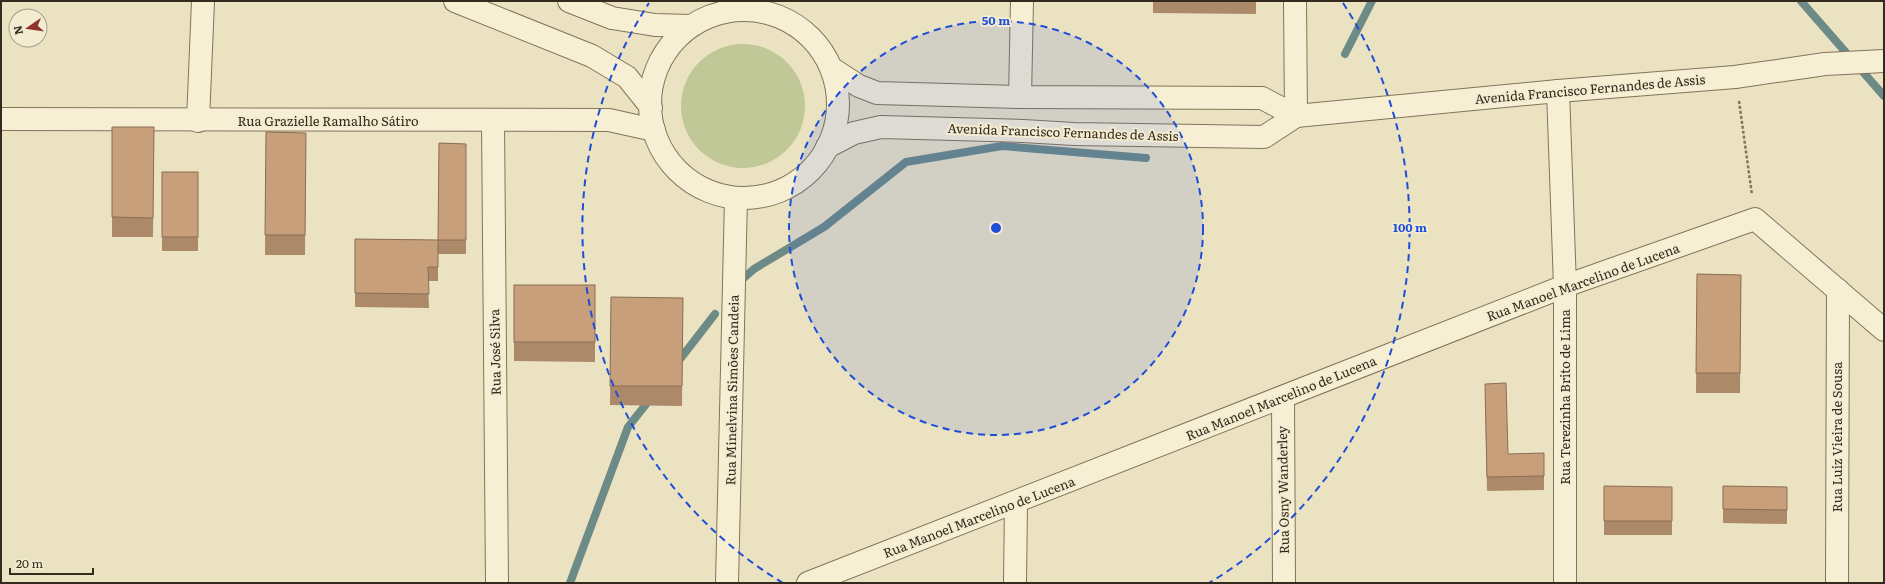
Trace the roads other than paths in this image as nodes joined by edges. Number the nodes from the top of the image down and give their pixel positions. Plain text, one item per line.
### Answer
1 (203, 1) edge
2 (455, 1) edge
3 (569, 1) edge
4 (1022, 1) edge
5 (1295, 1) edge
6 (756, 6) edge
7 (690, 26) junction
8 (1879, 61) edge
9 (831, 68) junction
10 (1558, 91) junction
11 (1020, 97) junction
12 (651, 107) junction
13 (1296, 116) junction
14 (1, 119) edge
15 (198, 121) junction
16 (493, 121) junction
17 (654, 130) junction
18 (827, 147) junction
19 (736, 198) junction
20 (1565, 286) junction
21 (1838, 290) junction
22 (1884, 330) edge
23 (1283, 398) junction
24 (1016, 502) junction
25 (497, 583) edge
26 (727, 583) edge
27 (808, 583) edge
28 (1015, 583) edge
29 (1284, 583) edge
30 (1565, 583) edge
31 (1837, 583) edge

1 - 15 street
2 - 12 street
3 - 7 street
4 - 11 street
5 - 13 street
6 - 7 street
6 - 9 street
7 - 12 street
8 - 10 street, Avenida Francisco Fernandes de Assis
9 - 11 street
9 - 18 street
10 - 13 street, Avenida Francisco Fernandes de Assis
10 - 20 street, Rua Terezinha Brito de Lima
11 - 13 street
12 - 17 street
13 - 18 street, Avenida Francisco Fernandes de Assis
14 - 15 street, Rua Grazielle Ramalho Sátiro
15 - 16 street, Rua Grazielle Ramalho Sátiro
16 - 17 street, Rua Grazielle Ramalho Sátiro
16 - 25 street, Rua José Silva
17 - 19 street
18 - 19 street
19 - 26 street, Rua Minelvina Simões Candeia
20 - 21 street, Rua Manoel Marcelino de Lucena
20 - 23 street, Rua Manoel Marcelino de Lucena
20 - 30 street, Rua Terezinha Brito de Lima
21 - 22 street
21 - 31 street, Rua Luiz Vieira de Sousa
23 - 24 street, Rua Manoel Marcelino de Lucena
23 - 29 street, Rua Osny Wanderley
24 - 27 street, Rua Manoel Marcelino de Lucena
24 - 28 street

